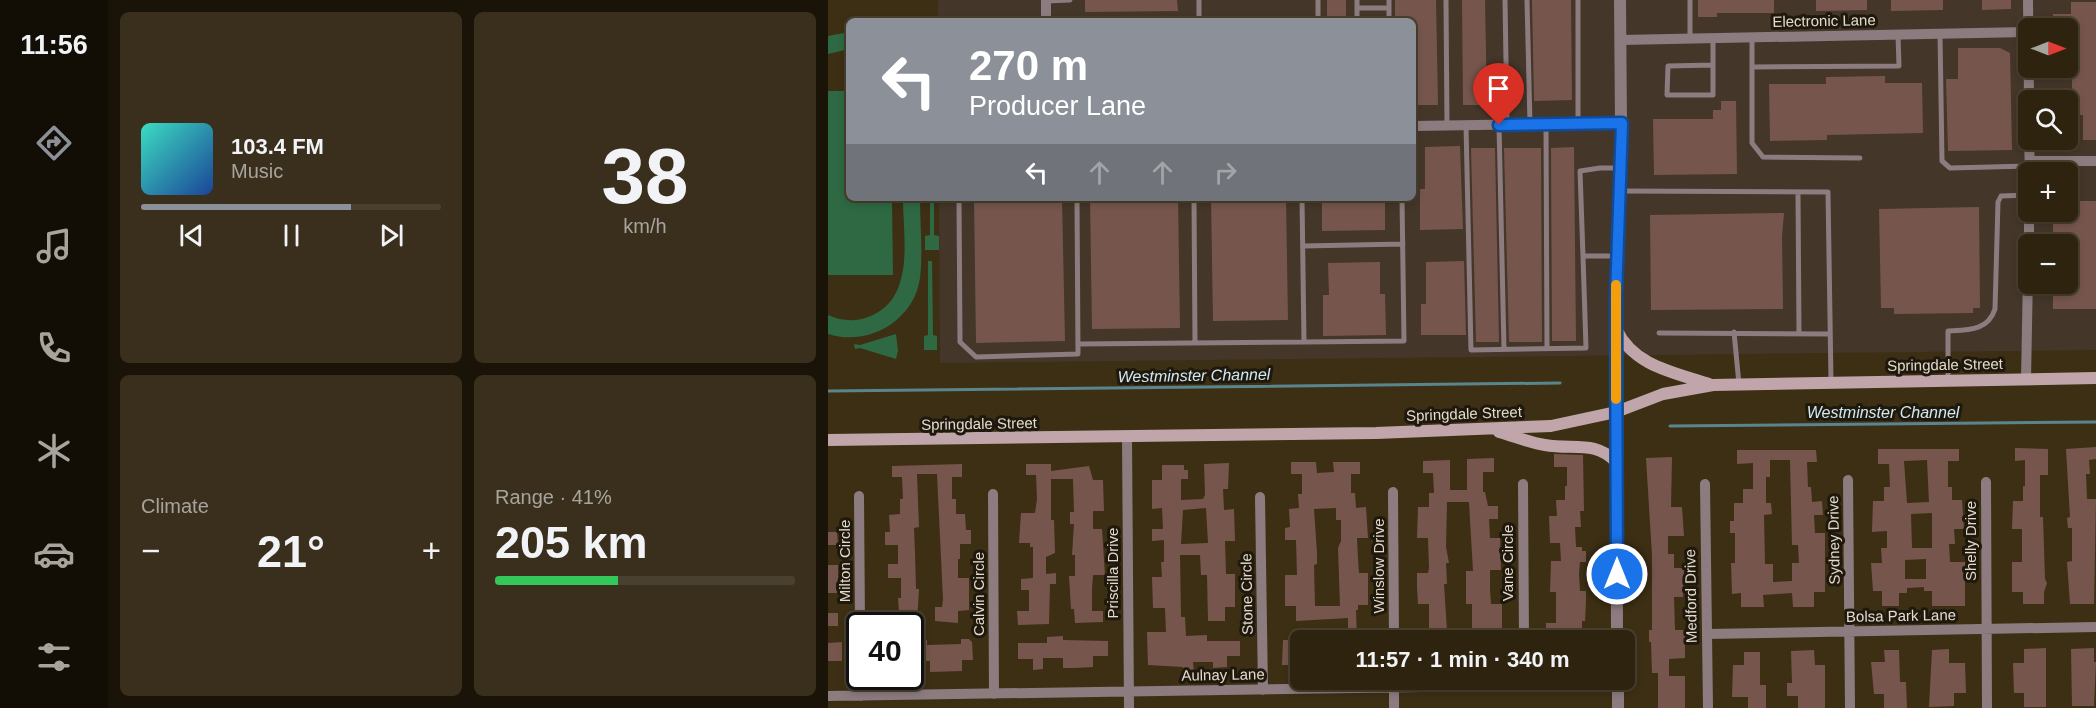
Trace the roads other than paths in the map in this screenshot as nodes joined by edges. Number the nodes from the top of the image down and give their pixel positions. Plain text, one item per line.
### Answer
1 (1070, 0) edge
2 (1199, 0) edge
3 (1318, 0) edge
4 (1357, 0) edge
5 (1389, 0) edge
6 (1446, 0) edge
7 (1505, 0) edge
8 (1527, 0) edge
9 (1578, 0) edge
10 (1620, 0) edge
11 (1690, 0) edge
12 (2028, 0) edge
13 (1046, 1) edge
14 (1357, 8) junction
15 (1389, 8) junction
16 (1046, 18) edge
17 (1199, 18) edge
18 (1318, 18) edge
19 (1357, 18) edge
20 (1389, 18) edge
21 (2027, 18) edge
22 (2018, 32) edge
23 (1940, 34) junction
24 (1898, 35) junction
25 (1713, 37) junction
26 (1690, 38) junction
27 (1752, 38) junction
28 (1621, 40) junction
29 (1713, 65) junction
30 (1752, 67) junction
31 (1622, 123) junction
32 (1530, 124) junction
33 (1546, 124) junction
34 (1578, 124) junction
35 (1447, 125) junction
36 (1466, 125) junction
37 (1503, 125) junction
38 (1416, 126) edge
39 (1860, 158) dead end
40 (2096, 161) edge
41 (2078, 163) edge
42 (2018, 167) edge
43 (1620, 168) junction
44 (1620, 191) junction
45 (1798, 192) junction
46 (2018, 195) edge
47 (959, 201) edge
48 (1077, 201) edge
49 (1194, 201) edge
50 (1302, 201) edge
51 (1402, 201) edge
52 (1403, 244) junction
53 (1303, 246) junction
54 (1583, 256) junction
55 (1617, 256) junction
56 (2028, 294) edge
57 (1616, 329) junction
58 (1734, 332) junction
59 (1659, 333) dead end
60 (1799, 333) junction
61 (1830, 334) junction
62 (1304, 342) junction
63 (1195, 343) junction
64 (1078, 344) junction
65 (1547, 348) junction
66 (1504, 349) junction
67 (2096, 378) edge
68 (2026, 379) junction
69 (1948, 380) junction
70 (1831, 381) junction
71 (1738, 384) junction
72 (1713, 385) junction
73 (1616, 412) junction
74 (1489, 429) junction
75 (1127, 437) junction
76 (828, 440) edge
77 (1616, 462) junction
78 (1848, 480) dead end
79 (1986, 482) dead end
80 (1523, 484) dead end
81 (1705, 484) dead end
82 (1393, 492) dead end
83 (993, 494) dead end
84 (859, 496) dead end
85 (1260, 497) dead end
86 (860, 612) edge
87 (2096, 627) edge
88 (1986, 629) junction
89 (1394, 630) edge
90 (1524, 630) edge
91 (1617, 630) edge
92 (1850, 632) junction
93 (1707, 634) junction
94 (1290, 689) edge
95 (861, 690) edge
96 (1263, 690) junction
97 (1394, 690) edge
98 (1618, 690) edge
99 (1128, 692) junction
100 (994, 694) junction
101 (828, 696) edge
102 (861, 696) junction
103 (1129, 708) edge
104 (1394, 708) edge
105 (1618, 708) edge
106 (1707, 708) edge
107 (1850, 708) edge
108 (1987, 708) edge

1 - 13 lane
2 - 17 lane
3 - 18 lane
4 - 14 lane
5 - 15 lane
6 - 35 lane
7 - 37 lane
8 - 32 lane
9 - 34 lane
10 - 28 street
11 - 26 lane
12 - 21 street
13 - 16 street
14 - 15 lane
14 - 19 lane
15 - 20 lane
22 - 23 street, Electronic Lane
23 - 24 street, Electronic Lane
23 - 42 lane
24 - 27 street, Electronic Lane
24 - 30 lane
25 - 26 street, Electronic Lane
25 - 27 street, Electronic Lane
25 - 29 lane
26 - 28 street, Electronic Lane
27 - 30 lane
28 - 31 street
29 - 29 lane
30 - 39 lane
31 - 34 street
31 - 43 street
32 - 33 street
32 - 37 street
33 - 34 street
33 - 65 lane
35 - 36 street
35 - 38 street
36 - 37 street
36 - 66 lane
37 - 66 lane
40 - 41 street
43 - 44 street
43 - 54 lane
44 - 45 lane
44 - 55 street
45 - 60 lane
45 - 61 lane
46 - 69 lane
47 - 64 lane
48 - 64 lane
49 - 63 lane
50 - 53 lane
51 - 52 lane
52 - 53 lane
52 - 62 lane
53 - 62 lane
54 - 55 lane
54 - 65 lane
55 - 57 street
56 - 68 street
57 - 72 main road
57 - 73 street
58 - 59 lane
58 - 60 lane
58 - 71 lane
60 - 61 lane
61 - 70 lane
62 - 63 lane
63 - 64 lane
65 - 66 lane
67 - 68 main road, Springdale Street
68 - 69 main road, Springdale Street
69 - 70 main road, Springdale Street
70 - 71 main road, Springdale Street
71 - 72 main road, Springdale Street
72 - 73 main road, Springdale Street
73 - 74 main road, Springdale Street
73 - 77 street
74 - 75 main road, Springdale Street
74 - 77 main road
75 - 76 main road, Springdale Street
75 - 99 street, Priscilla Drive
77 - 91 street
78 - 92 street, Sydney Drive
79 - 88 street, Shelly Drive
80 - 90 street, Vane Circle
81 - 93 street, Medford Drive
82 - 89 street, Winslow Drive
83 - 100 street, Calvin Circle
84 - 86 street, Milton Circle
85 - 96 street, Stone Circle
87 - 88 street, Bolsa Park Lane
88 - 92 street, Bolsa Park Lane
88 - 108 street, Shelly Drive
92 - 93 street, Bolsa Park Lane
92 - 107 street, Sydney Drive
93 - 106 street, Medford Drive
94 - 96 street, Aulnay Lane
95 - 102 street
96 - 99 street, Aulnay Lane
97 - 104 street
98 - 105 street
99 - 100 street, Aulnay Lane
99 - 103 street, Priscilla Drive
100 - 102 street, Aulnay Lane
101 - 102 street, Aulnay Lane

